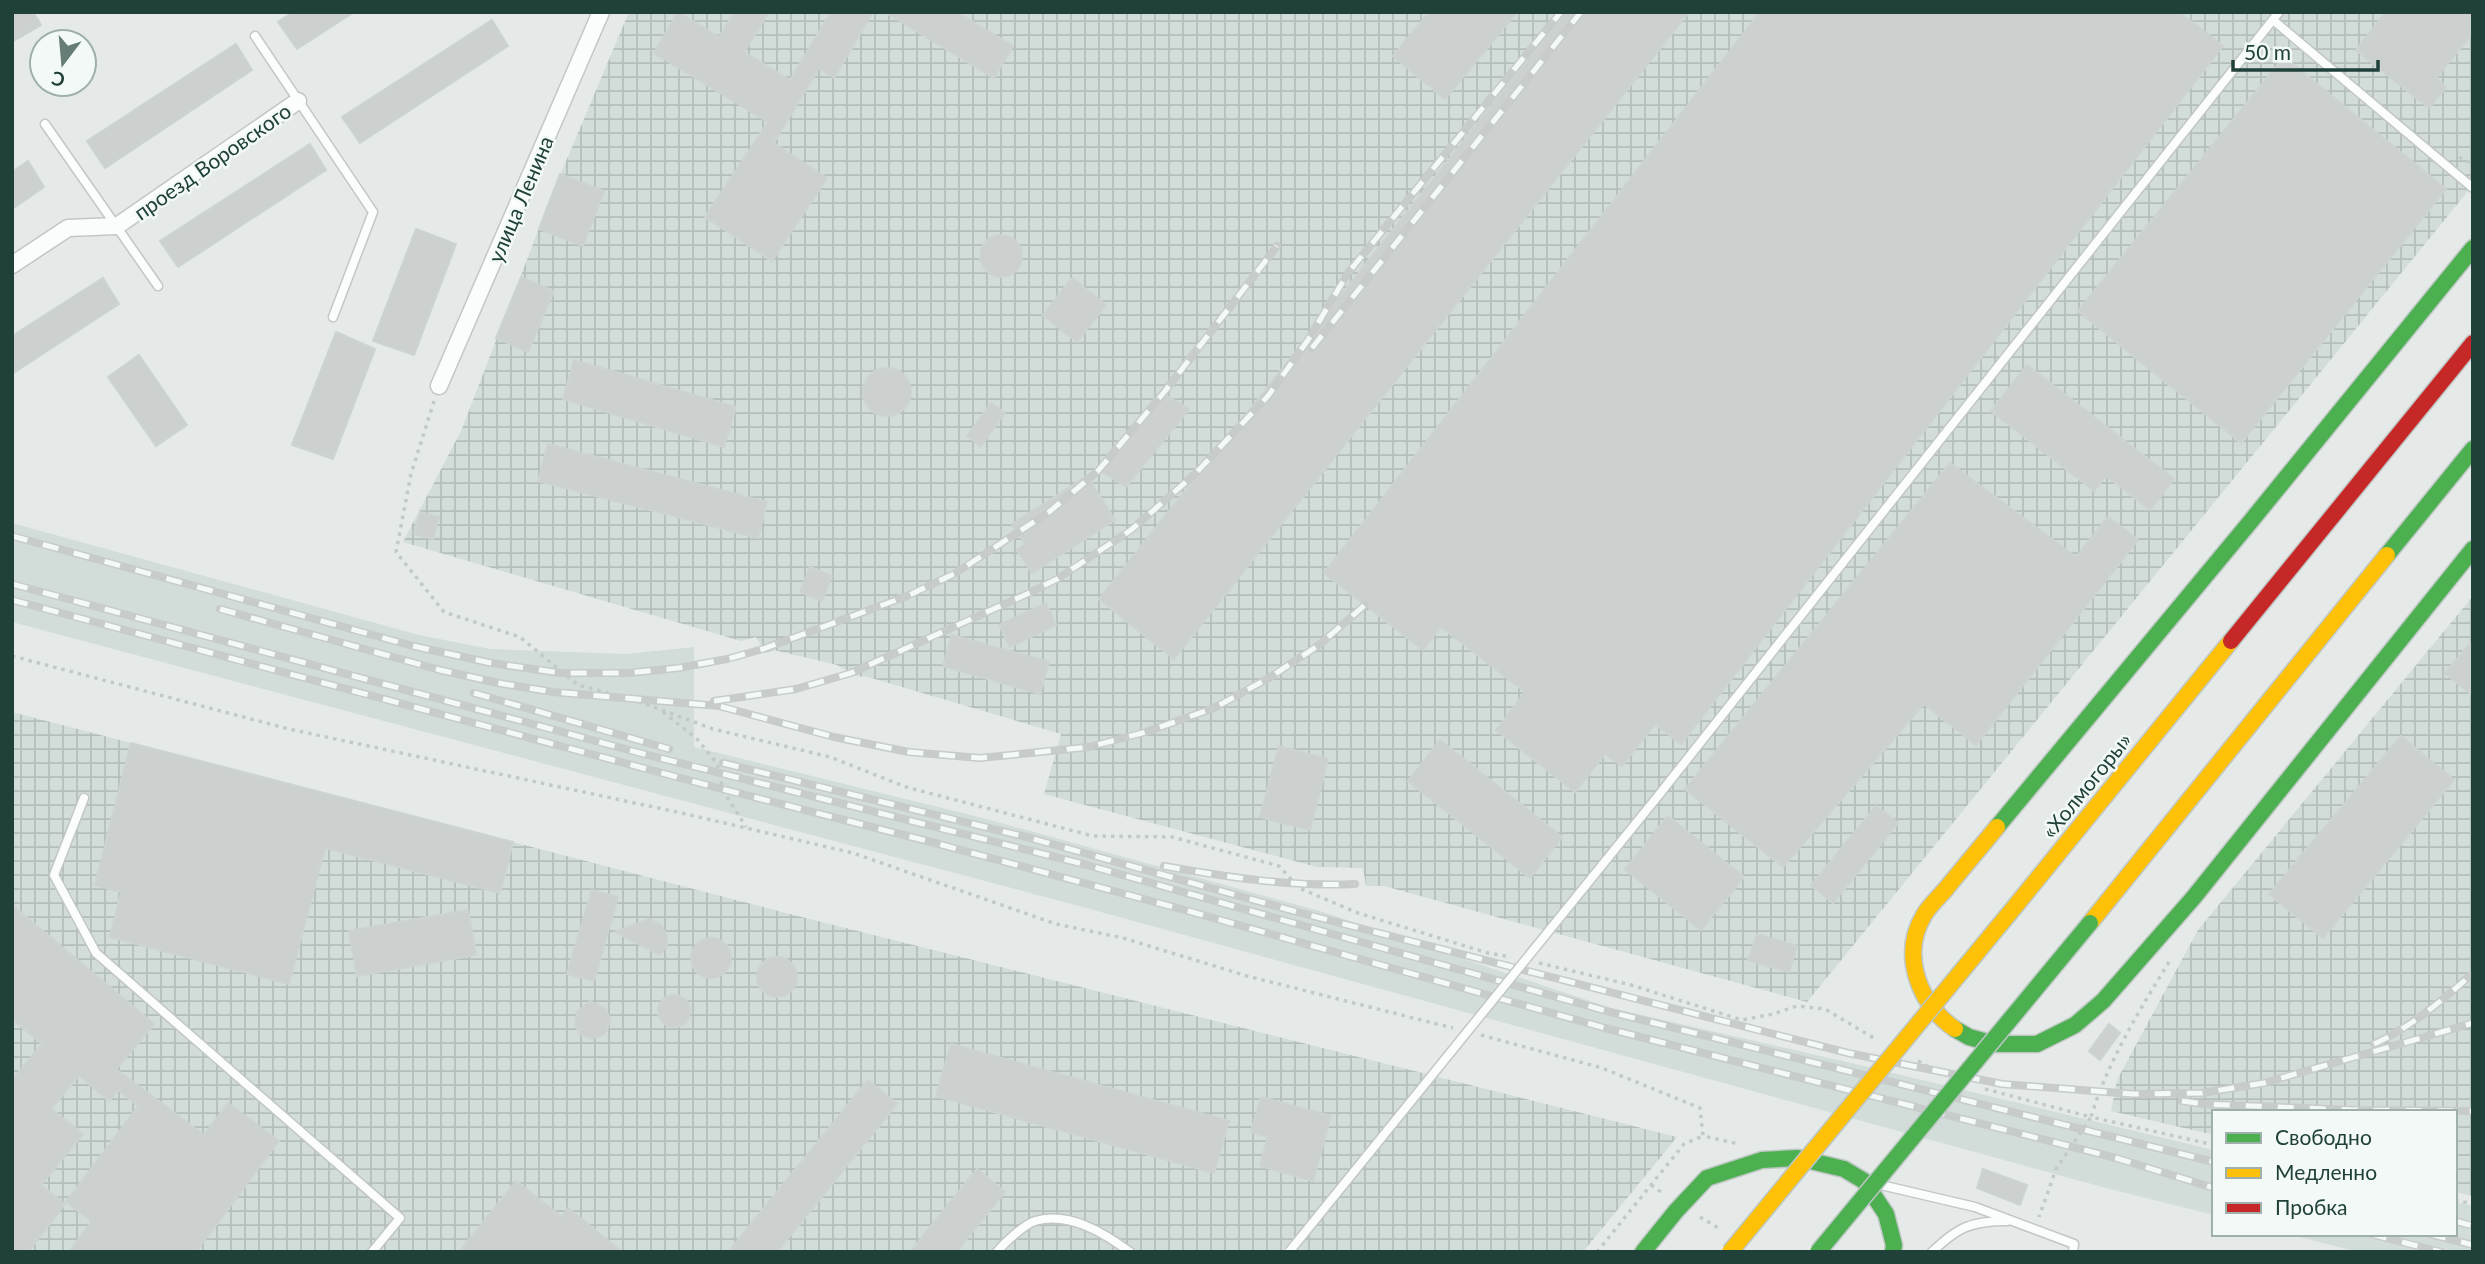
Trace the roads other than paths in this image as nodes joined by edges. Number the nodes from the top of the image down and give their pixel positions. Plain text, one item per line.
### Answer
1 (601, 12) edge
2 (2276, 16) edge
3 (255, 36) dead end
4 (298, 101) junction
5 (45, 124) dead end
6 (2473, 188) edge
7 (117, 226) junction
8 (2473, 248) edge
9 (12, 265) edge
10 (158, 286) dead end
11 (333, 317) dead end
12 (2473, 343) edge
13 (439, 386) road end
14 (2473, 449) edge
15 (2473, 550) edge
16 (84, 798) dead end
17 (1864, 1181) junction
18 (2011, 1220) junction
19 (372, 1252) edge
20 (997, 1252) edge
21 (1130, 1252) edge
22 (1289, 1252) edge
23 (1643, 1252) edge
24 (1730, 1252) edge
25 (1818, 1252) edge
26 (1893, 1252) edge
27 (1932, 1252) edge
28 (2073, 1252) edge

1 - 13 street, улица Ленина
2 - 6 lane
2 - 22 lane, bridge
3 - 4 lane
4 - 7 street, проезд Воровского
4 - 11 lane
5 - 7 lane
7 - 9 street, проезд Воровского
7 - 10 lane
8 - 15 main road
12 - 24 main road, «Холмогоры», bridge
14 - 25 main road, bridge
16 - 19 lane
17 - 18 lane
17 - 23 main road
17 - 26 main road
18 - 27 lane
18 - 28 lane
20 - 21 lane

